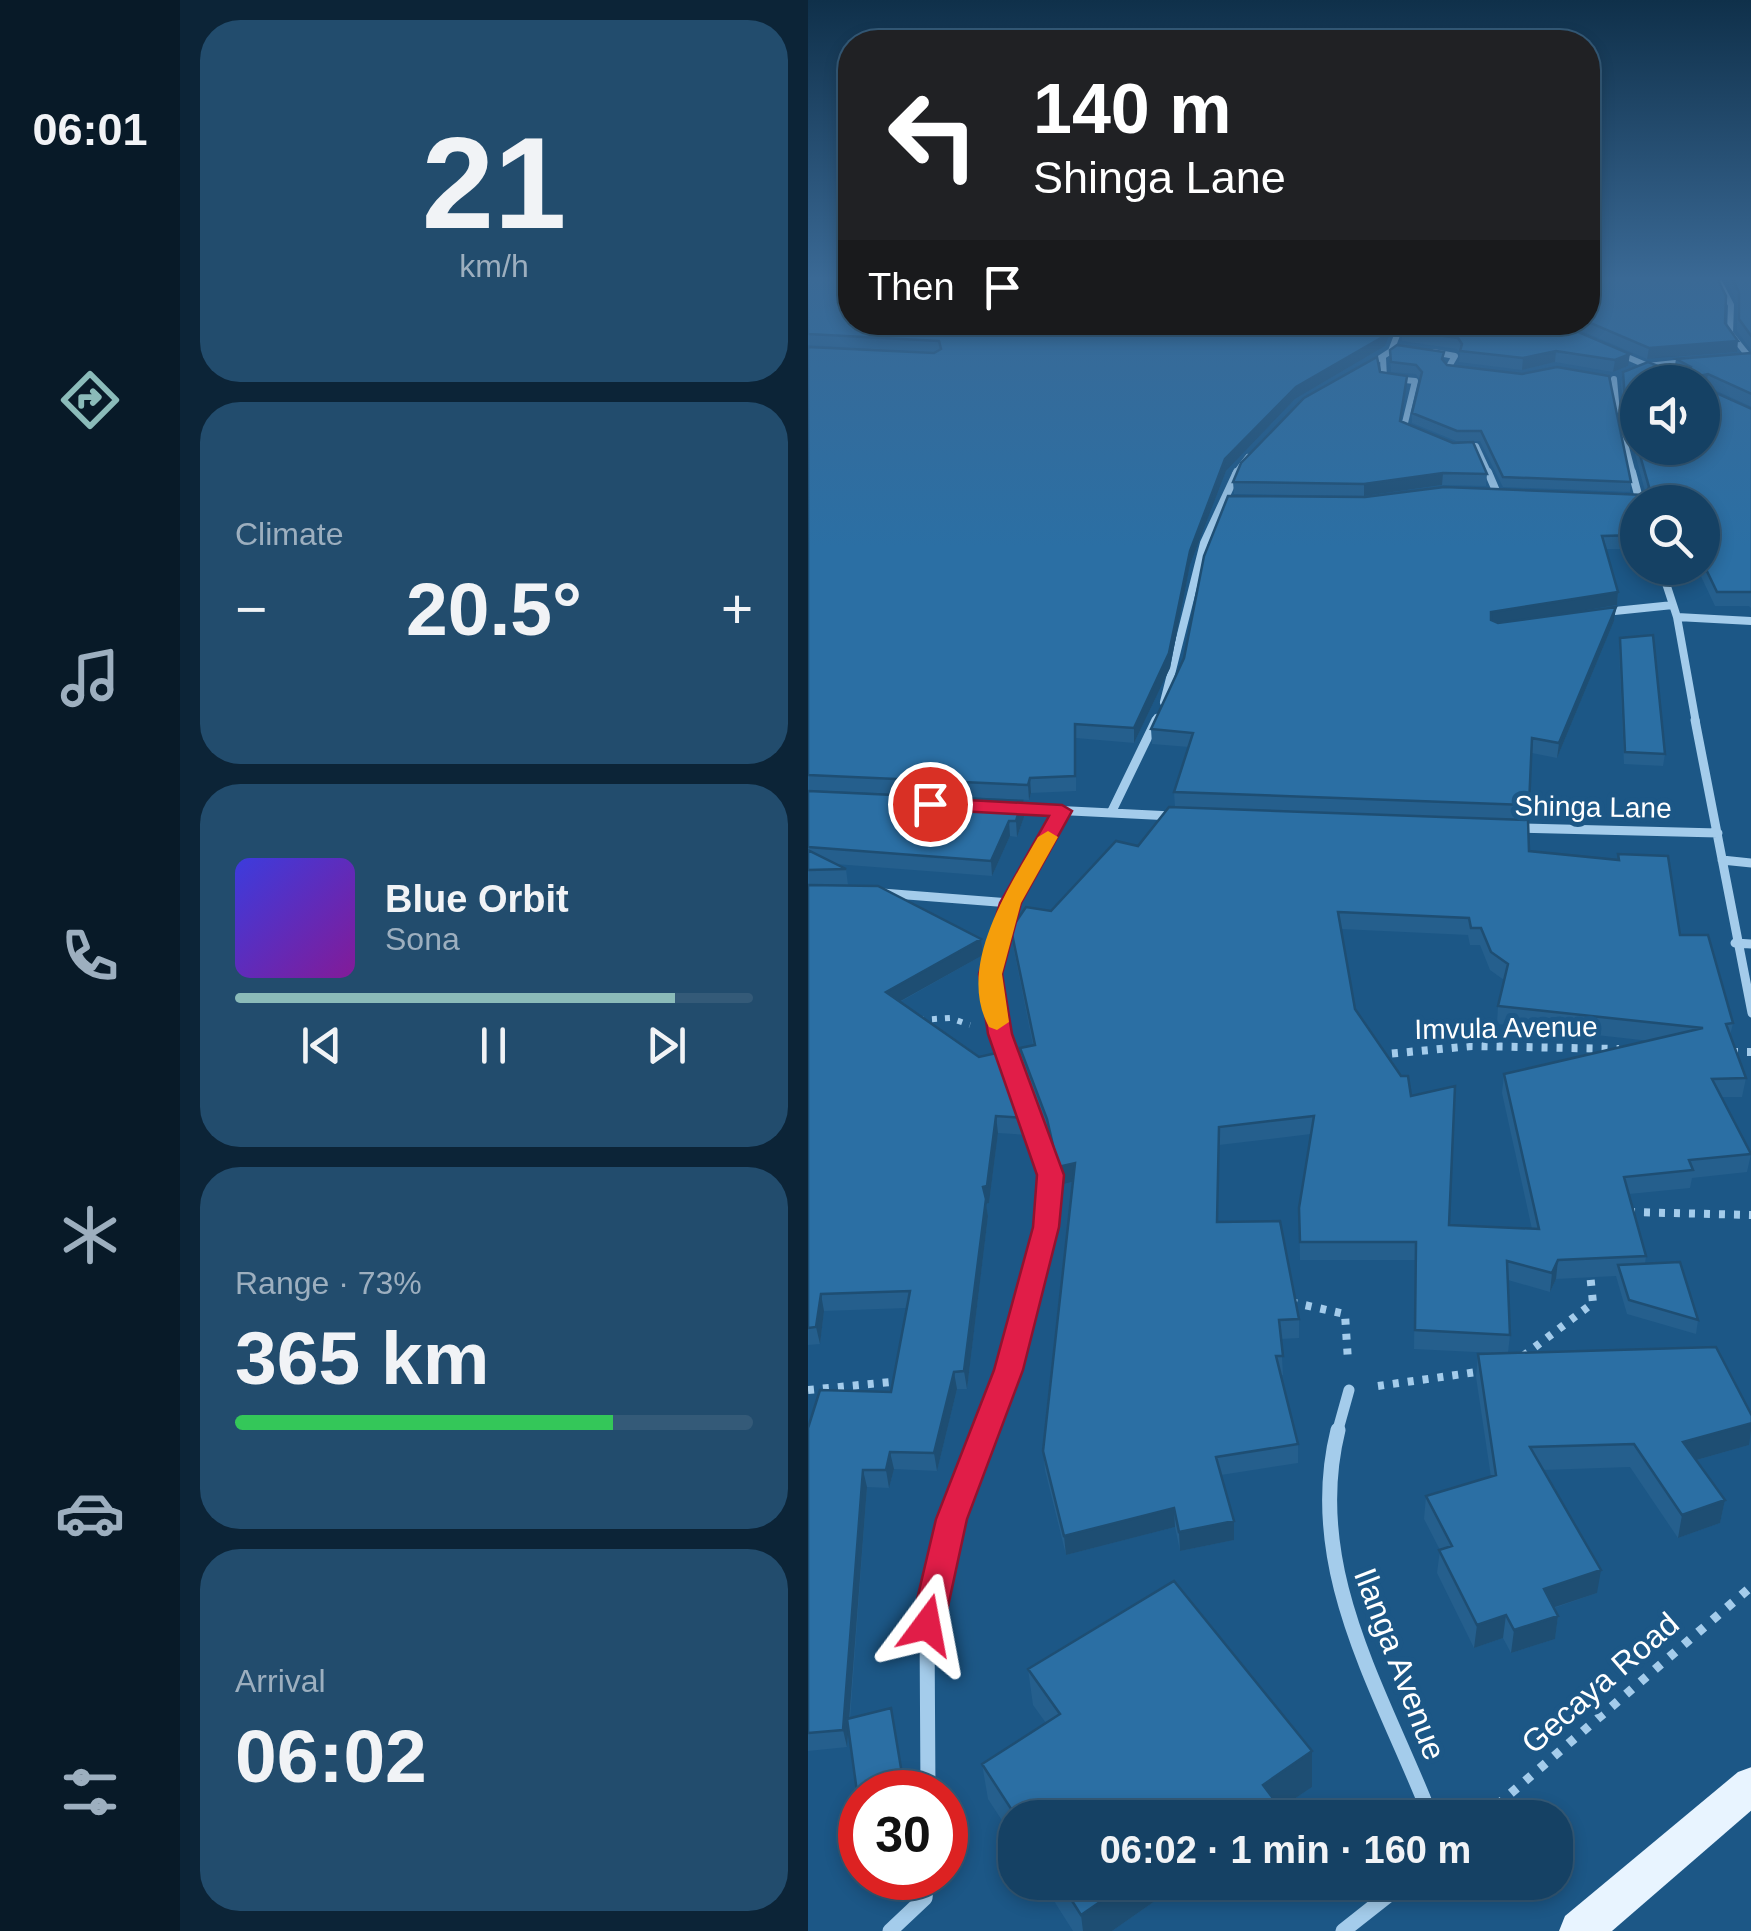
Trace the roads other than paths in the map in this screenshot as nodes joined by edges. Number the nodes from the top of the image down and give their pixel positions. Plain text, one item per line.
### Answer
1 (1367, 366) edge
2 (1383, 366) edge
3 (1449, 366) edge
4 (1361, 369) edge
5 (1467, 370) edge
6 (1594, 376) edge
7 (1620, 377) edge
8 (1614, 380) junction
9 (1421, 434) edge
10 (1455, 448) edge
11 (1252, 452) edge
12 (1636, 485) edge
13 (1479, 493) edge
14 (1497, 493) junction
15 (1515, 494) edge
16 (1221, 501) junction
17 (1240, 502) edge
18 (1665, 585) edge
19 (1672, 606) junction
20 (1590, 614) edge
21 (1677, 617) junction
22 (1752, 620) edge
23 (988, 807) edge
24 (1062, 811) junction
25 (1111, 813) junction
26 (1190, 817) edge
27 (1505, 828) edge
28 (1718, 832) junction
29 (1722, 860) junction
30 (1752, 862) edge
31 (870, 892) edge
32 (1010, 903) junction
33 (1735, 944) junction
34 (1752, 944) edge
35 (1752, 1013) edge
36 (1349, 1390) road end
37 (928, 1770) edge
38 (1752, 1784) edge
39 (1424, 1800) edge
40 (922, 1900) edge
41 (1382, 1900) edge
42 (890, 1931) edge
43 (1343, 1931) edge
44 (1580, 1931) edge

1 - 4 street
2 - 9 street
3 - 5 street
6 - 8 street
7 - 8 street
8 - 12 street
10 - 14 street
11 - 16 street
13 - 14 street
14 - 15 street
16 - 17 street
16 - 25 street
18 - 19 street
19 - 20 street
19 - 21 street
21 - 22 street
21 - 28 street
23 - 24 street
24 - 25 street
24 - 32 street
25 - 26 street
27 - 28 street, Shinga Lane
28 - 29 street
29 - 30 street
29 - 33 street
31 - 32 street
32 - 37 street
33 - 34 street
33 - 35 street
36 - 39 street, Ilanga Avenue
38 - 44 main road
40 - 42 street
41 - 43 street

